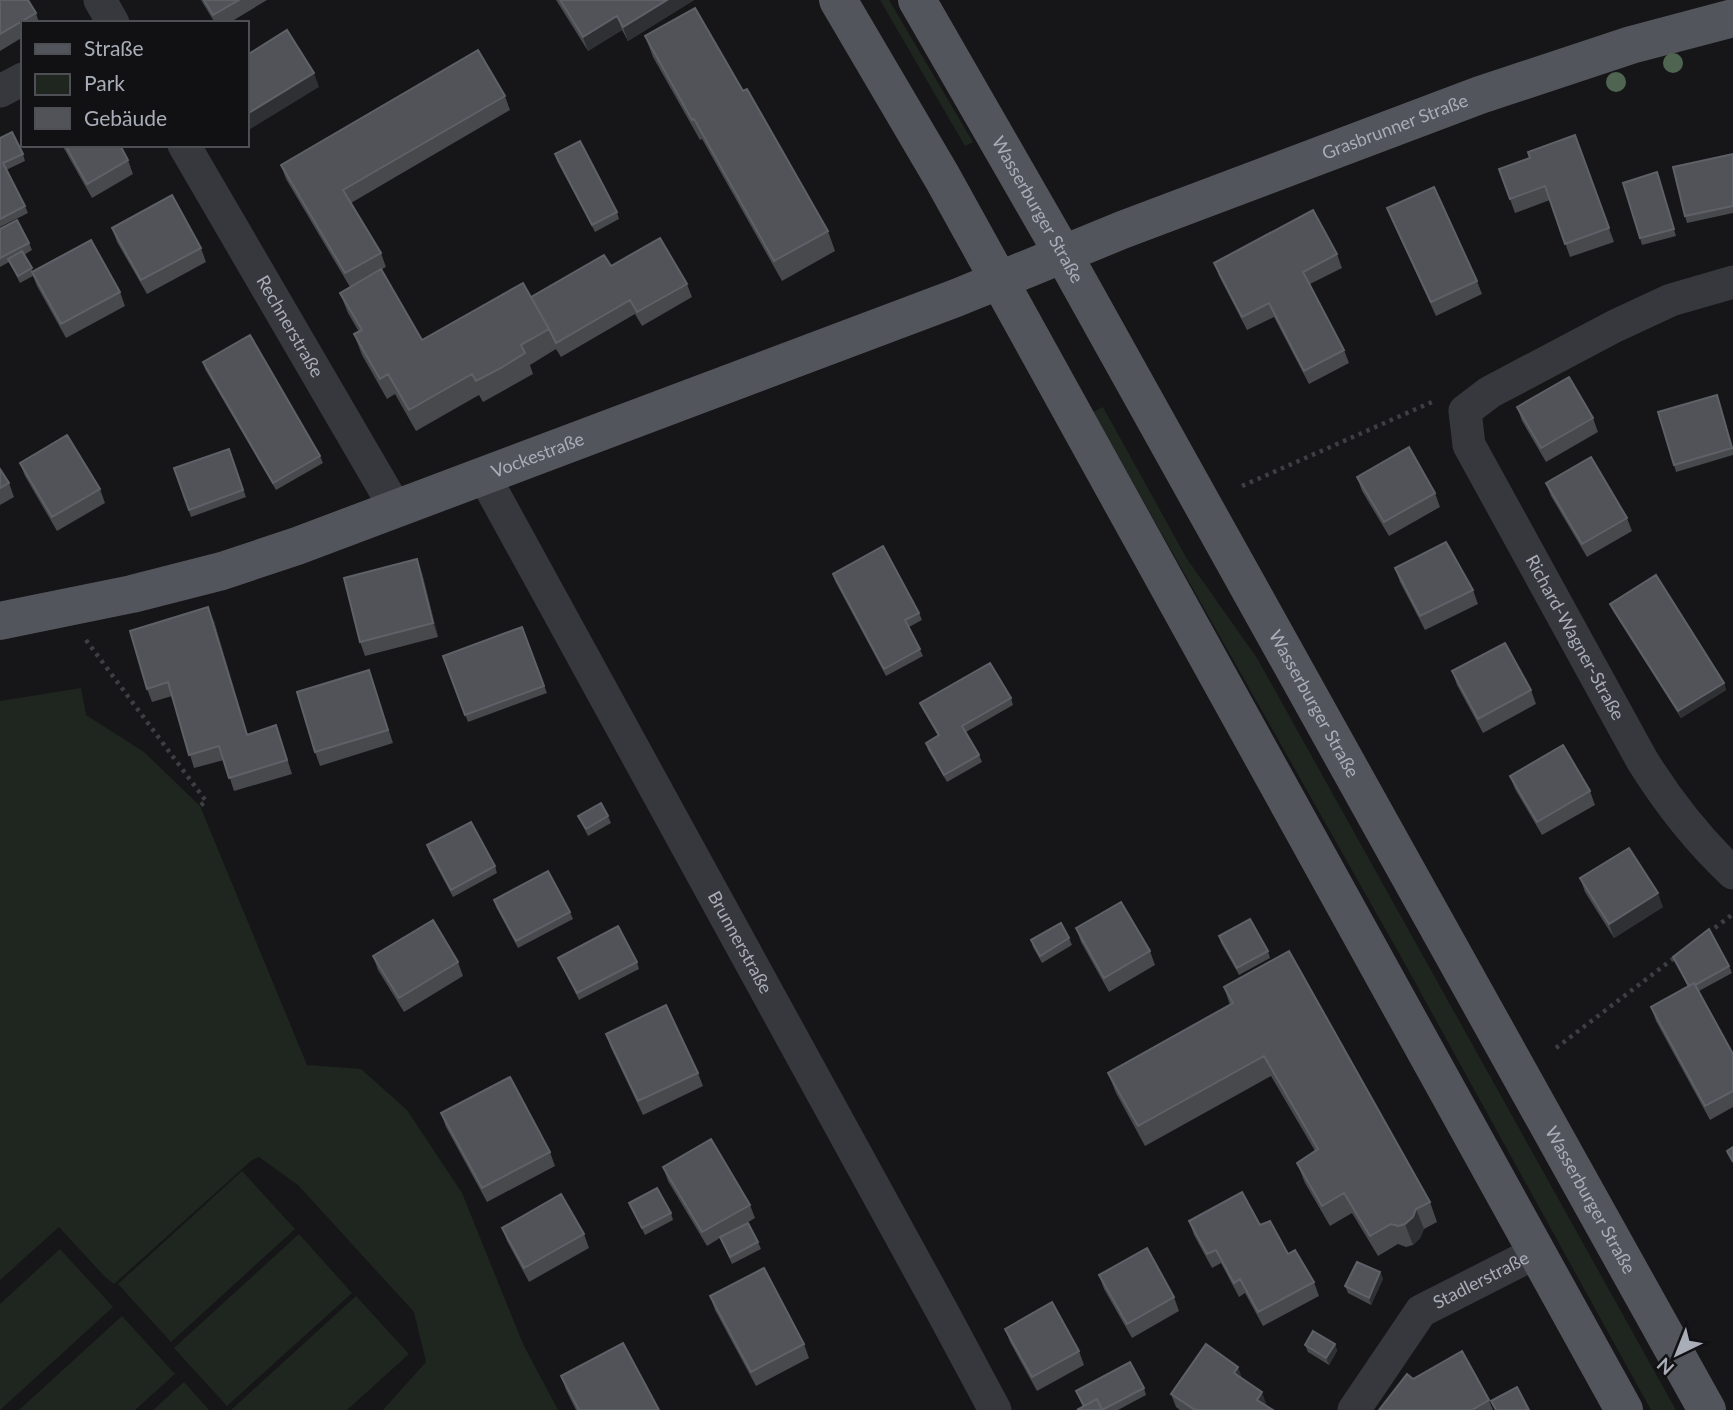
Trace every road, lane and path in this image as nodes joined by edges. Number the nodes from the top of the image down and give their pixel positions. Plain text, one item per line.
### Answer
1 (100, 0) edge
2 (838, 0) edge
3 (917, 0) edge
4 (1733, 18) edge
5 (112, 21) edge
6 (21, 80) edge
7 (0, 91) edge
8 (185, 147) edge
9 (1063, 254) junction
10 (999, 280) junction
11 (1733, 282) edge
12 (1432, 402) dead end
13 (484, 476) junction
14 (1242, 486) dead end
15 (396, 509) junction
16 (77, 605) junction
17 (0, 621) edge
18 (200, 806) dead end
19 (1733, 873) edge
20 (1733, 914) edge
21 (1700, 939) edge
22 (1689, 947) edge
23 (1556, 1048) dead end
24 (1537, 1252) junction
25 (995, 1410) edge
26 (1354, 1410) edge
27 (1625, 1410) edge
28 (1707, 1410) edge

1 - 5 street
2 - 10 main road
3 - 9 main road, Wasserburger Straße
4 - 9 main road, Grasbrunner Straße
6 - 7 street
8 - 15 street, Rechnerstraße
9 - 10 main road, Vockestraße
9 - 28 main road, Wasserburger Straße
10 - 13 main road, Vockestraße
10 - 24 main road
11 - 19 street, Richard-Wagner-Straße
12 - 14 path
13 - 15 main road, Vockestraße
13 - 25 street, Brunnerstraße
15 - 16 main road, Vockestraße
16 - 17 main road, Vockestraße
16 - 18 path
20 - 21 path
22 - 23 path
24 - 26 street, Stadlerstraße
24 - 27 main road

